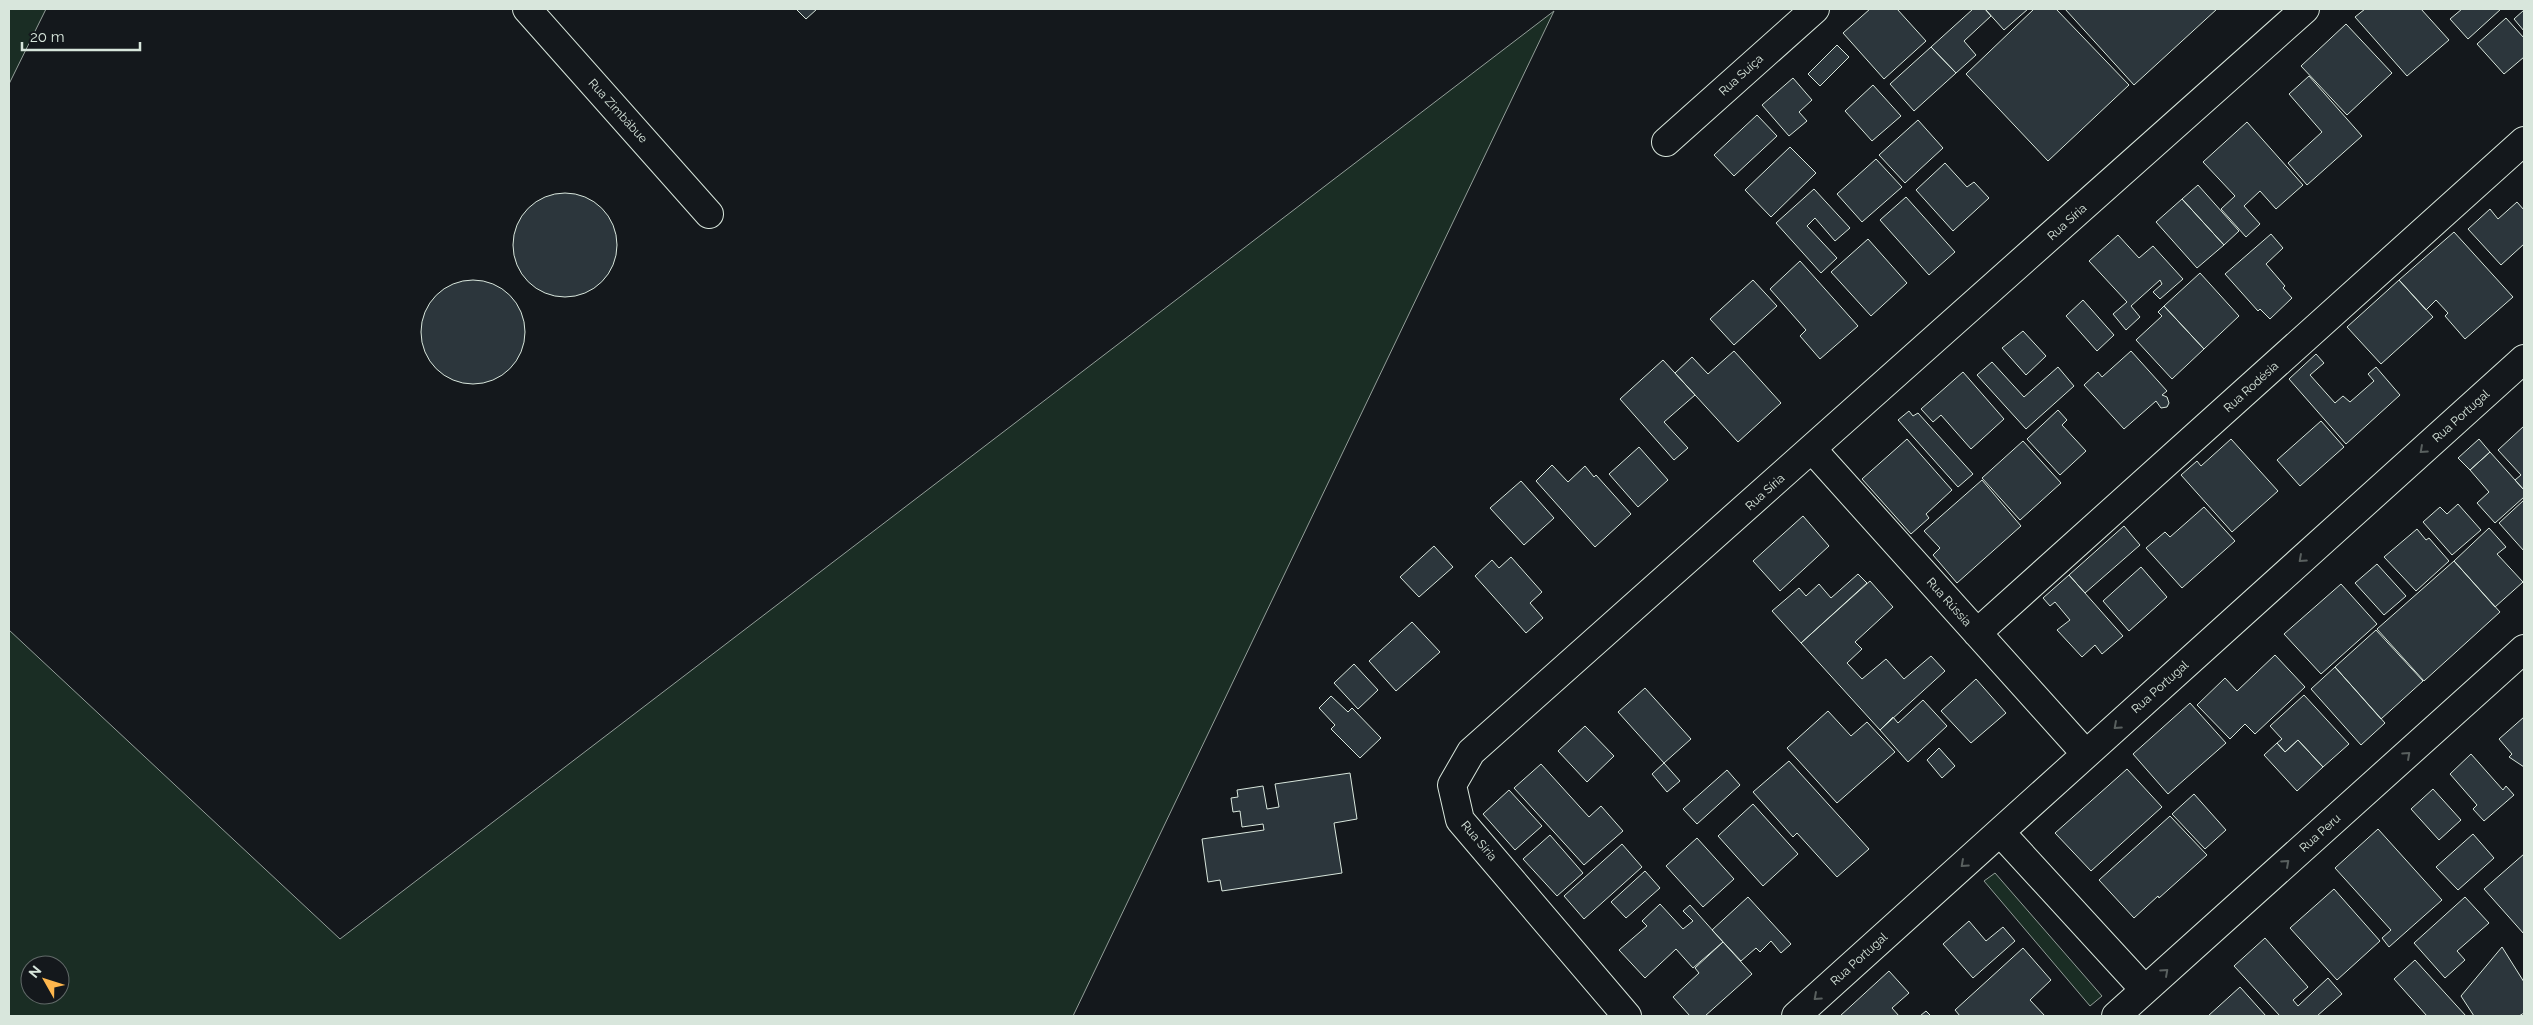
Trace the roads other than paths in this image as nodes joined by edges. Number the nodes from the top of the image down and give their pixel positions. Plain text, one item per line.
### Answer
1 (527, 9) edge
2 (1815, 9) edge
3 (2305, 9) edge
4 (2524, 141) edge
5 (1666, 142) dead end
6 (709, 214) dead end
7 (2524, 359) edge
8 (1812, 450) junction
9 (1977, 633) junction
10 (2524, 649) edge
11 (2086, 754) junction
12 (2000, 832) junction
13 (2145, 990) junction
14 (1627, 1016) edge
15 (1796, 1016) edge
16 (2116, 1016) edge

1 - 6 street, Rua Zimbábue
2 - 5 street, Rua Suíça
3 - 8 street, Rua Síria
4 - 9 street, Rua Rodésia
7 -> 11 street, Rua Portugal
8 - 9 street, Rua Rússia
8 - 14 street, Rua Síria
9 - 11 street, Rua Rússia
13 -> 10 street, Rua Peru
11 - 12 street, Rua Portugal
12 - 13 street
12 -> 15 street, Rua Portugal
13 - 16 street, Rua Peru

